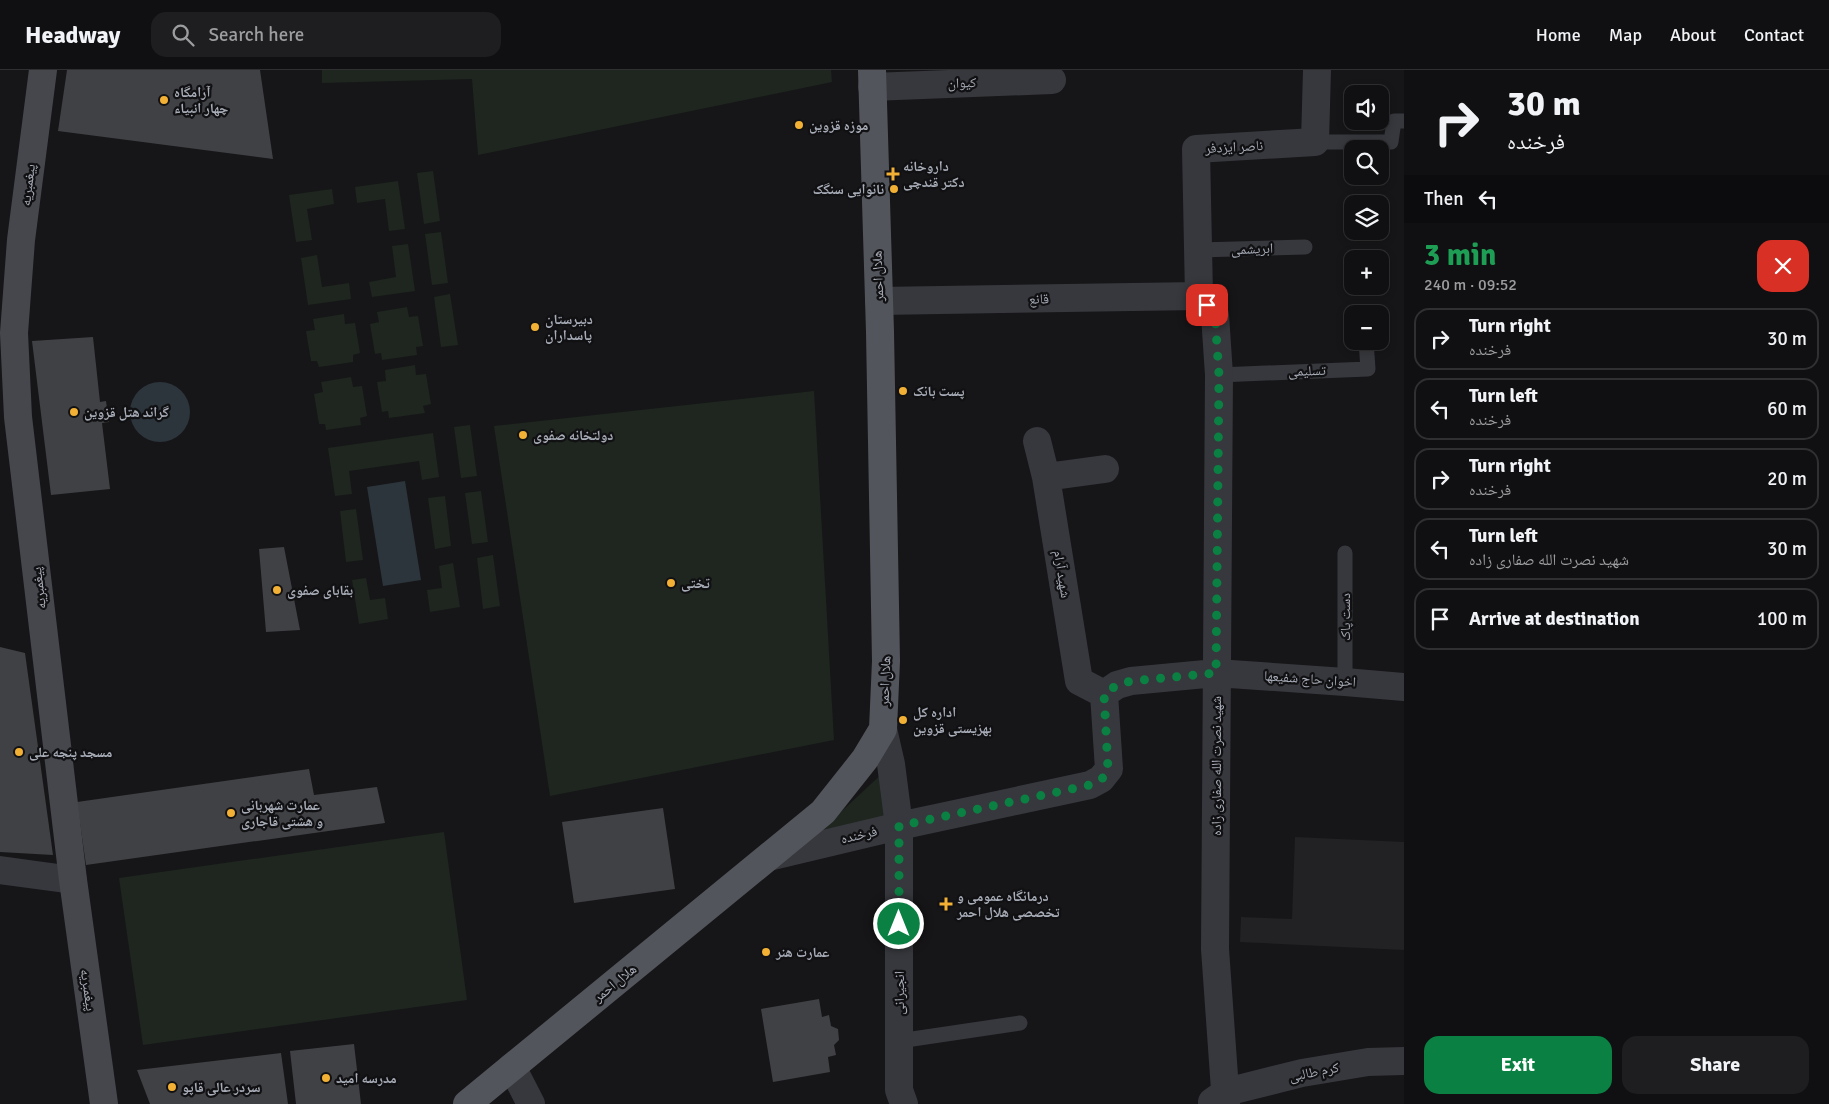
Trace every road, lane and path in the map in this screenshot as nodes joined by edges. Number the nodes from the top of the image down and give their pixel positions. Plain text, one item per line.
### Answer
1 (43, 70) edge
2 (1317, 70) edge
3 (872, 78) edge
4 (1052, 80) dead end
5 (1404, 121) edge
6 (1315, 142) junction
7 (1305, 247) dead end
8 (1198, 250) junction
9 (1199, 296) junction
10 (879, 301) junction
11 (7, 333) edge
12 (1367, 350) edge
13 (1219, 375) junction
14 (1038, 441) dead end
15 (1105, 469) dead end
16 (1046, 477) junction
17 (1345, 553) dead end
18 (1216, 673) junction
19 (1345, 682) junction
20 (1404, 687) edge
21 (1104, 694) junction
22 (883, 729) junction
23 (899, 826) junction
24 (769, 857) junction
25 (0, 870) edge
26 (73, 880) junction
27 (1020, 1023) dead end
28 (899, 1041) junction
29 (1404, 1061) edge
30 (512, 1067) junction
31 (1220, 1100) edge
32 (104, 1104) edge
33 (467, 1104) edge
34 (531, 1104) edge
35 (904, 1104) edge

1 - 11 main road, پیغمبریه
2 - 6 street
3 - 4 street, کیوان
3 - 10 main road, هلال احمر
5 - 6 lane
6 - 8 street, ناصر ایزدفر
7 - 8 lane, ابریشمی
8 - 9 street, ناصر ایزدفر
9 - 10 street, قانع
9 - 13 street, شهید نصرت الله صفاری زاده
10 - 22 main road, هلال احمر
11 - 26 main road, پیغمبریه
12 - 13 lane, تسلیمی
13 - 18 street, شهید نصرت الله صفاری زاده
14 - 16 street, شهید آرام
15 - 16 street
16 - 21 street, شهید آرام
17 - 19 lane, دست پاک
18 - 19 street, اخوان حاج شفیعها
18 - 21 street
18 - 31 street, شهید نصرت الله صفاری زاده
19 - 20 street, اخوان حاج شفیعها
21 - 23 street, فرخنده
22 - 23 street, انجیرانی
22 - 24 main road, هلال احمر
23 - 24 street, فرخنده
23 - 28 street, انجیرانی
24 - 30 main road, هلال احمر
25 - 26 street
26 - 32 main road, پیغمبریه
27 - 28 lane
28 - 35 street, انجیرانی
29 - 31 street, کرم طالبی
30 - 33 main road, هلال احمر
30 - 34 street

